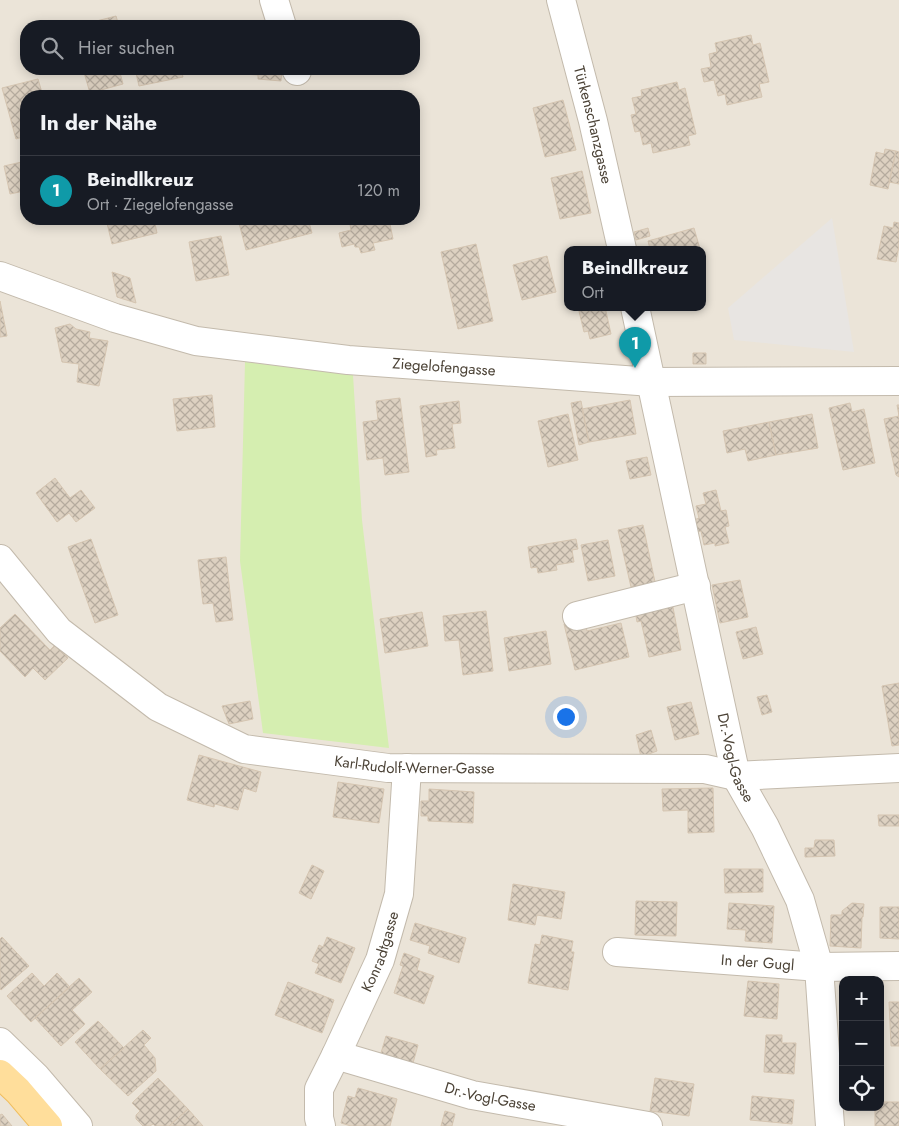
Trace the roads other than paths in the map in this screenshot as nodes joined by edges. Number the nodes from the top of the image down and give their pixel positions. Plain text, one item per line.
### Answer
1 (274, 0) edge
2 (561, 0) edge
3 (280, 20) edge
4 (621, 246) edge
5 (0, 276) edge
6 (636, 311) edge
7 (899, 381) edge
8 (652, 382) junction
9 (0, 559) edge
10 (696, 586) junction
11 (577, 616) dead end
12 (407, 768) junction
13 (899, 768) edge
14 (736, 776) junction
15 (618, 952) dead end
16 (899, 966) edge
17 (819, 967) junction
18 (0, 1042) edge
19 (336, 1055) junction
20 (0, 1074) edge
21 (48, 1126) edge
22 (78, 1126) edge
23 (321, 1126) edge
24 (648, 1126) edge
25 (830, 1126) edge

1 - 3 street
2 - 4 street, Türkenschanzgasse
5 - 8 street, Ziegelofengasse
6 - 8 street
7 - 8 street, Ziegelofengasse
8 - 10 street, Dr.-Vogl-Gasse
9 - 12 street, Karl-Rudolf-Werner-Gasse
10 - 11 street
10 - 14 street, Dr.-Vogl-Gasse
12 - 14 street, Karl-Rudolf-Werner-Gasse
12 - 19 street, Konradtgasse
13 - 14 street, Karl-Rudolf-Werner-Gasse
14 - 17 street, Dr.-Vogl-Gasse
15 - 17 street, In der Gugl
16 - 17 street, In der Gugl
17 - 25 street, Dr.-Vogl-Gasse
18 - 22 street
19 - 23 street, Konradtgasse
19 - 24 street, Dr.-Vogl-Gasse
20 - 21 main road

